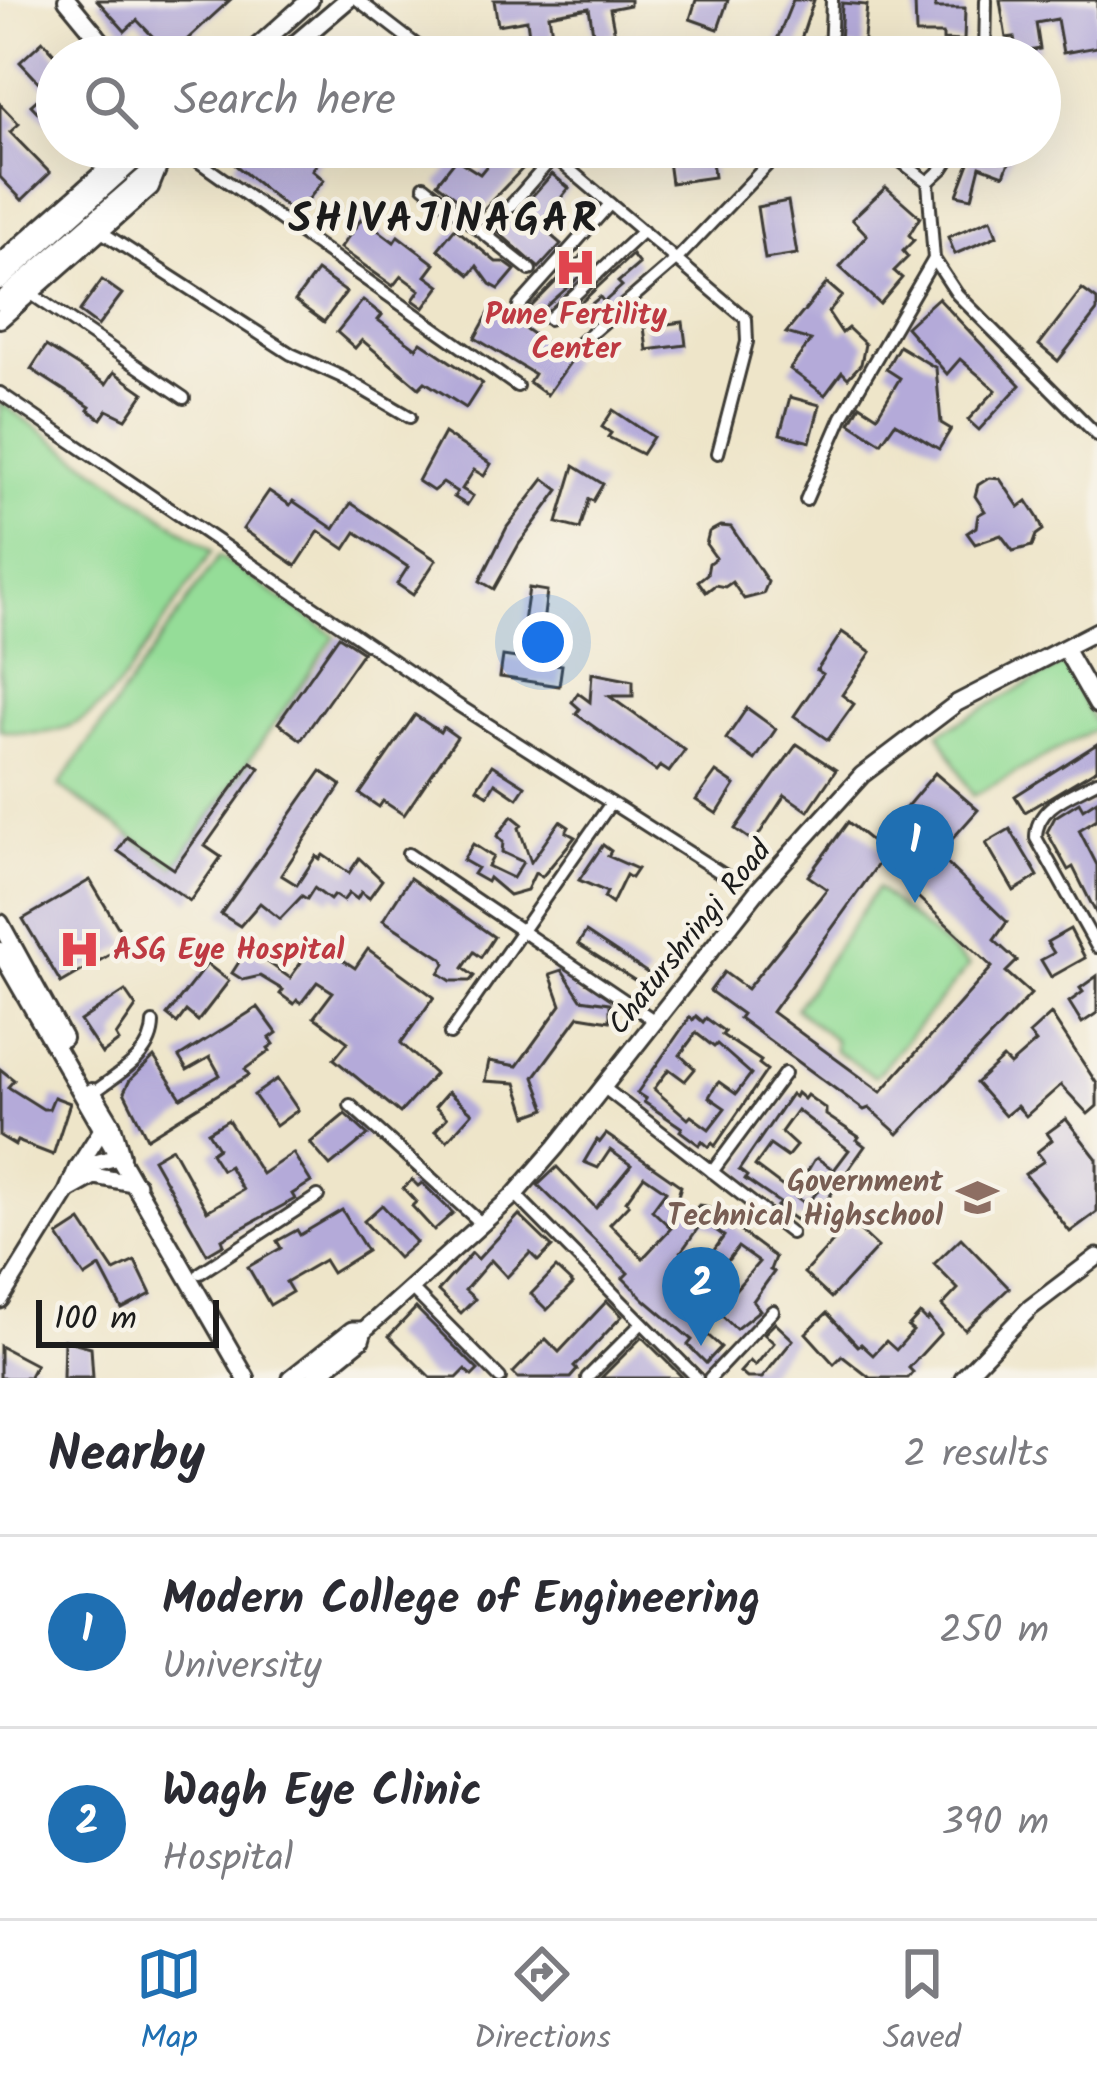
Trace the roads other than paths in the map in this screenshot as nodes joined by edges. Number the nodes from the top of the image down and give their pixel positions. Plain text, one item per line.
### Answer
1 (67, 0) edge
2 (310, 0) edge
3 (347, 0) edge
4 (358, 0) edge
5 (832, 0) edge
6 (986, 0) edge
7 (97, 36) edge
8 (270, 36) edge
9 (305, 36) edge
10 (405, 36) edge
11 (831, 36) edge
12 (985, 36) edge
13 (109, 168) edge
14 (138, 168) edge
15 (140, 168) edge
16 (153, 168) edge
17 (208, 168) edge
18 (536, 168) edge
19 (569, 168) edge
20 (764, 168) edge
21 (910, 168) edge
22 (943, 168) edge
23 (928, 182) junction
24 (424, 186) dead end
25 (610, 204) junction
26 (100, 231) junction
27 (643, 231) junction
28 (485, 236) junction
29 (677, 259) junction
30 (934, 259) junction
31 (0, 263) edge
32 (530, 270) dead end
33 (0, 281) edge
34 (30, 293) junction
35 (0, 302) edge
36 (519, 306) dead end
37 (0, 319) edge
38 (549, 319) dead end
39 (572, 350) dead end
40 (517, 386) dead end
41 (0, 393) edge
42 (184, 398) dead end
43 (410, 418) dead end
44 (1097, 435) edge
45 (718, 453) dead end
46 (806, 500) dead end
47 (1097, 631) edge
48 (1065, 649) junction
49 (1097, 705) edge
50 (1097, 781) edge
51 (611, 803) junction
52 (408, 854) dead end
53 (732, 880) dead end
54 (0, 923) edge
55 (521, 931) junction
56 (1097, 947) edge
57 (0, 951) edge
58 (655, 1021) junction
59 (153, 1023) dead end
60 (450, 1034) dead end
61 (785, 1073) dead end
62 (604, 1087) junction
63 (93, 1093) junction
64 (350, 1105) dead end
65 (106, 1128) junction
66 (121, 1156) junction
67 (77, 1168) junction
68 (712, 1172) junction
69 (137, 1184) junction
70 (67, 1192) junction
71 (514, 1194) junction
72 (318, 1196) dead end
73 (482, 1224) junction
74 (791, 1233) dead end
75 (1097, 1257) edge
76 (200, 1273) junction
77 (412, 1289) junction
78 (0, 1300) edge
79 (773, 1311) dead end
80 (643, 1323) junction
81 (364, 1330) junction
82 (246, 1378) edge
83 (257, 1378) edge
84 (291, 1378) edge
85 (314, 1378) edge
86 (500, 1378) edge
87 (587, 1378) edge
88 (697, 1378) edge
89 (710, 1378) edge
90 (963, 1378) edge

1 - 7 main road
2 - 8 main road
3 - 9 main road
4 - 10 street
5 - 11 street
6 - 12 street
13 - 31 main road
14 - 33 main road
15 - 35 main road
16 - 26 main road
17 - 40 street
18 - 28 street
19 - 25 street
20 - 29 street
21 - 23 street
22 - 23 street
23 - 30 street
24 - 28 street
25 - 27 street
25 - 36 street
26 - 34 main road
26 - 43 street
27 - 29 street
27 - 38 street
28 - 32 street
29 - 39 street
29 - 45 street
30 - 44 street
30 - 46 street
34 - 37 main road
34 - 42 street
41 - 51 street
47 - 48 street, Chaturshringi Road
48 - 49 street
48 - 58 street, Chaturshringi Road
50 - 56 street
51 - 53 street
51 - 55 street
52 - 55 street
54 - 63 main road
55 - 58 street
55 - 60 street
57 - 65 main road
58 - 62 street, Chaturshringi Road
59 - 63 street
61 - 68 street
62 - 68 street
62 - 71 street, Chaturshringi Road
63 - 65 main road
64 - 73 street
65 - 66 main road
65 - 67 street
66 - 67 street
66 - 69 main road
66 - 76 main road
67 - 70 street
68 - 74 street
69 - 70 street
69 - 82 main road
70 - 78 street
71 - 73 street, Chaturshringi Road
71 - 80 street
72 - 76 street
73 - 77 street, Chaturshringi Road
75 - 90 street
76 - 83 main road
77 - 81 street, Chaturshringi Road
77 - 86 street
79 - 89 street
80 - 87 street
80 - 88 street
81 - 84 street, Chaturshringi Road
81 - 85 street, Chaturshringi Road

